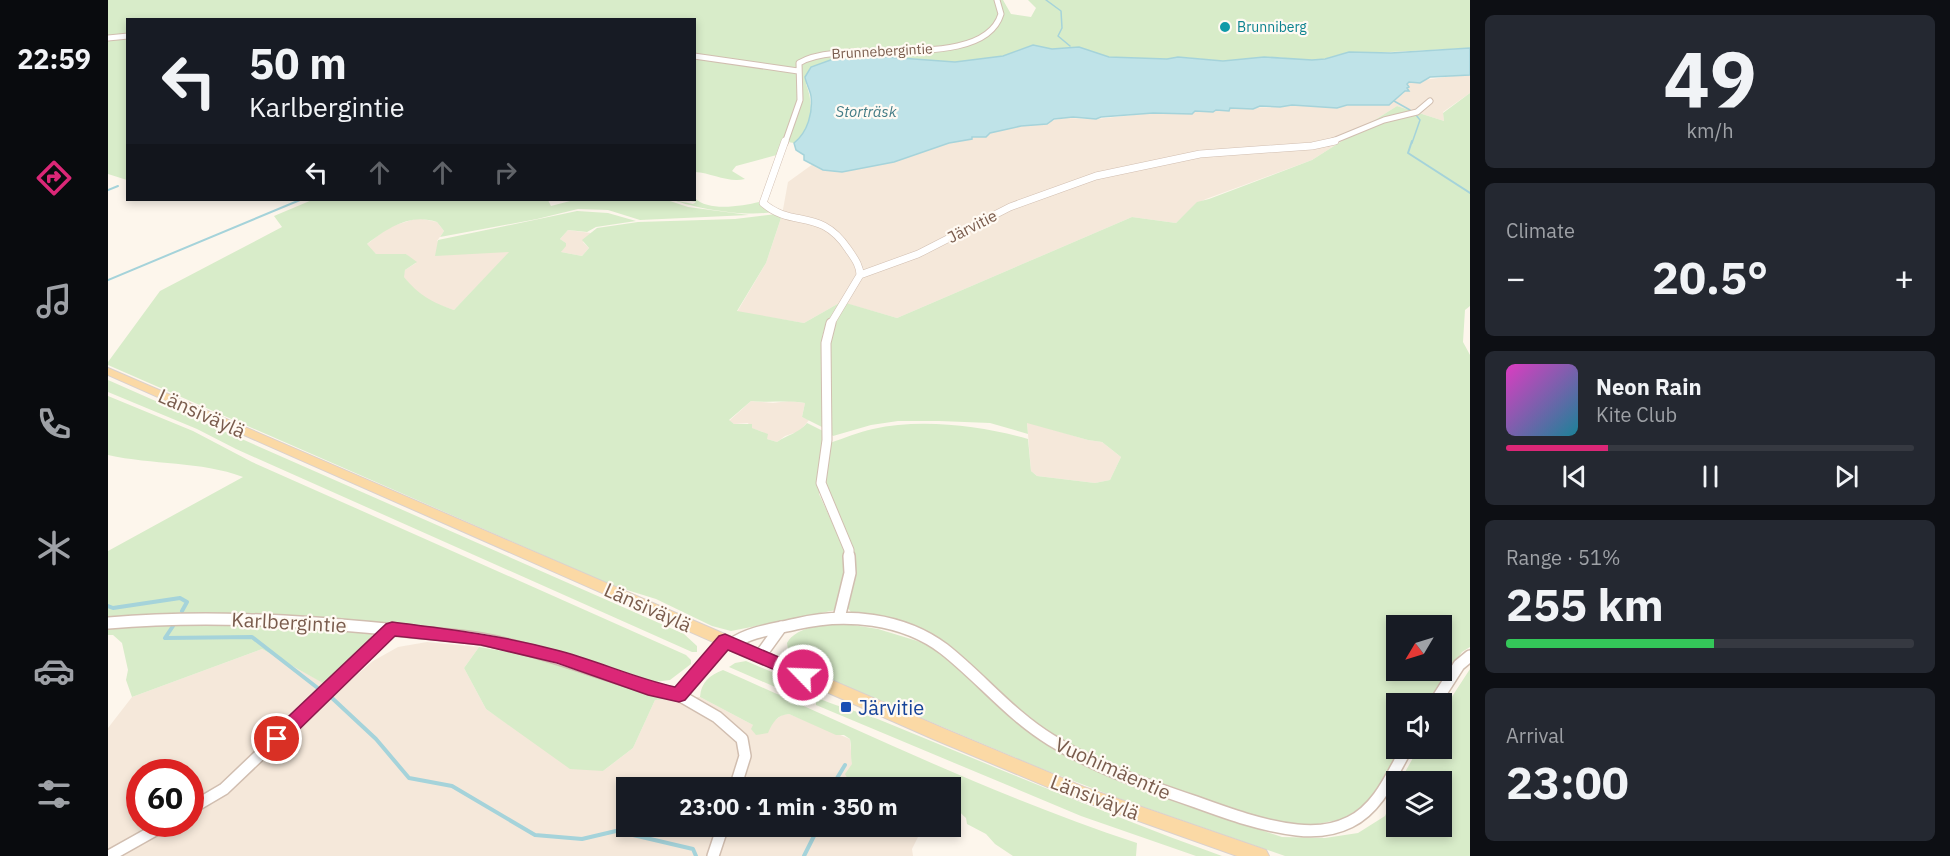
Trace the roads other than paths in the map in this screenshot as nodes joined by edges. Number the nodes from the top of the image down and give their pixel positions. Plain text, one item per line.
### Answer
1 (997, 0) edge
2 (126, 36) edge
3 (108, 38) edge
4 (696, 56) edge
5 (798, 71) junction
6 (1430, 101) dead end
7 (860, 275) junction
8 (108, 371) edge
9 (839, 618) junction
10 (108, 622) edge
11 (781, 627) junction
12 (392, 629) junction
13 (729, 643) junction
14 (760, 656) junction
15 (1470, 656) edge
16 (1441, 693) edge
17 (679, 695) junction
18 (1400, 759) edge
19 (738, 777) edge
20 (204, 801) edge
21 (143, 837) edge
22 (719, 837) edge
23 (109, 856) edge
24 (713, 856) edge
25 (1260, 856) edge

1 - 5 street, Brunnebergintie
2 - 3 street
4 - 5 street
5 - 7 street
6 - 7 street, Järvitie
7 - 9 street
8 - 13 main road, Länsiväylä
9 - 11 street, Vuohimäentie
9 - 18 street, Vuohimäentie
10 - 12 street, Karlbergintie
11 - 13 street, Vuohimäentie
11 - 14 street
12 - 17 street, Karlbergintie
12 - 20 street
13 - 14 main road, Länsiväylä
13 - 17 street
14 - 25 main road, Länsiväylä
15 - 16 street
17 - 19 street, Karlbergintie
21 - 23 street
22 - 24 street

